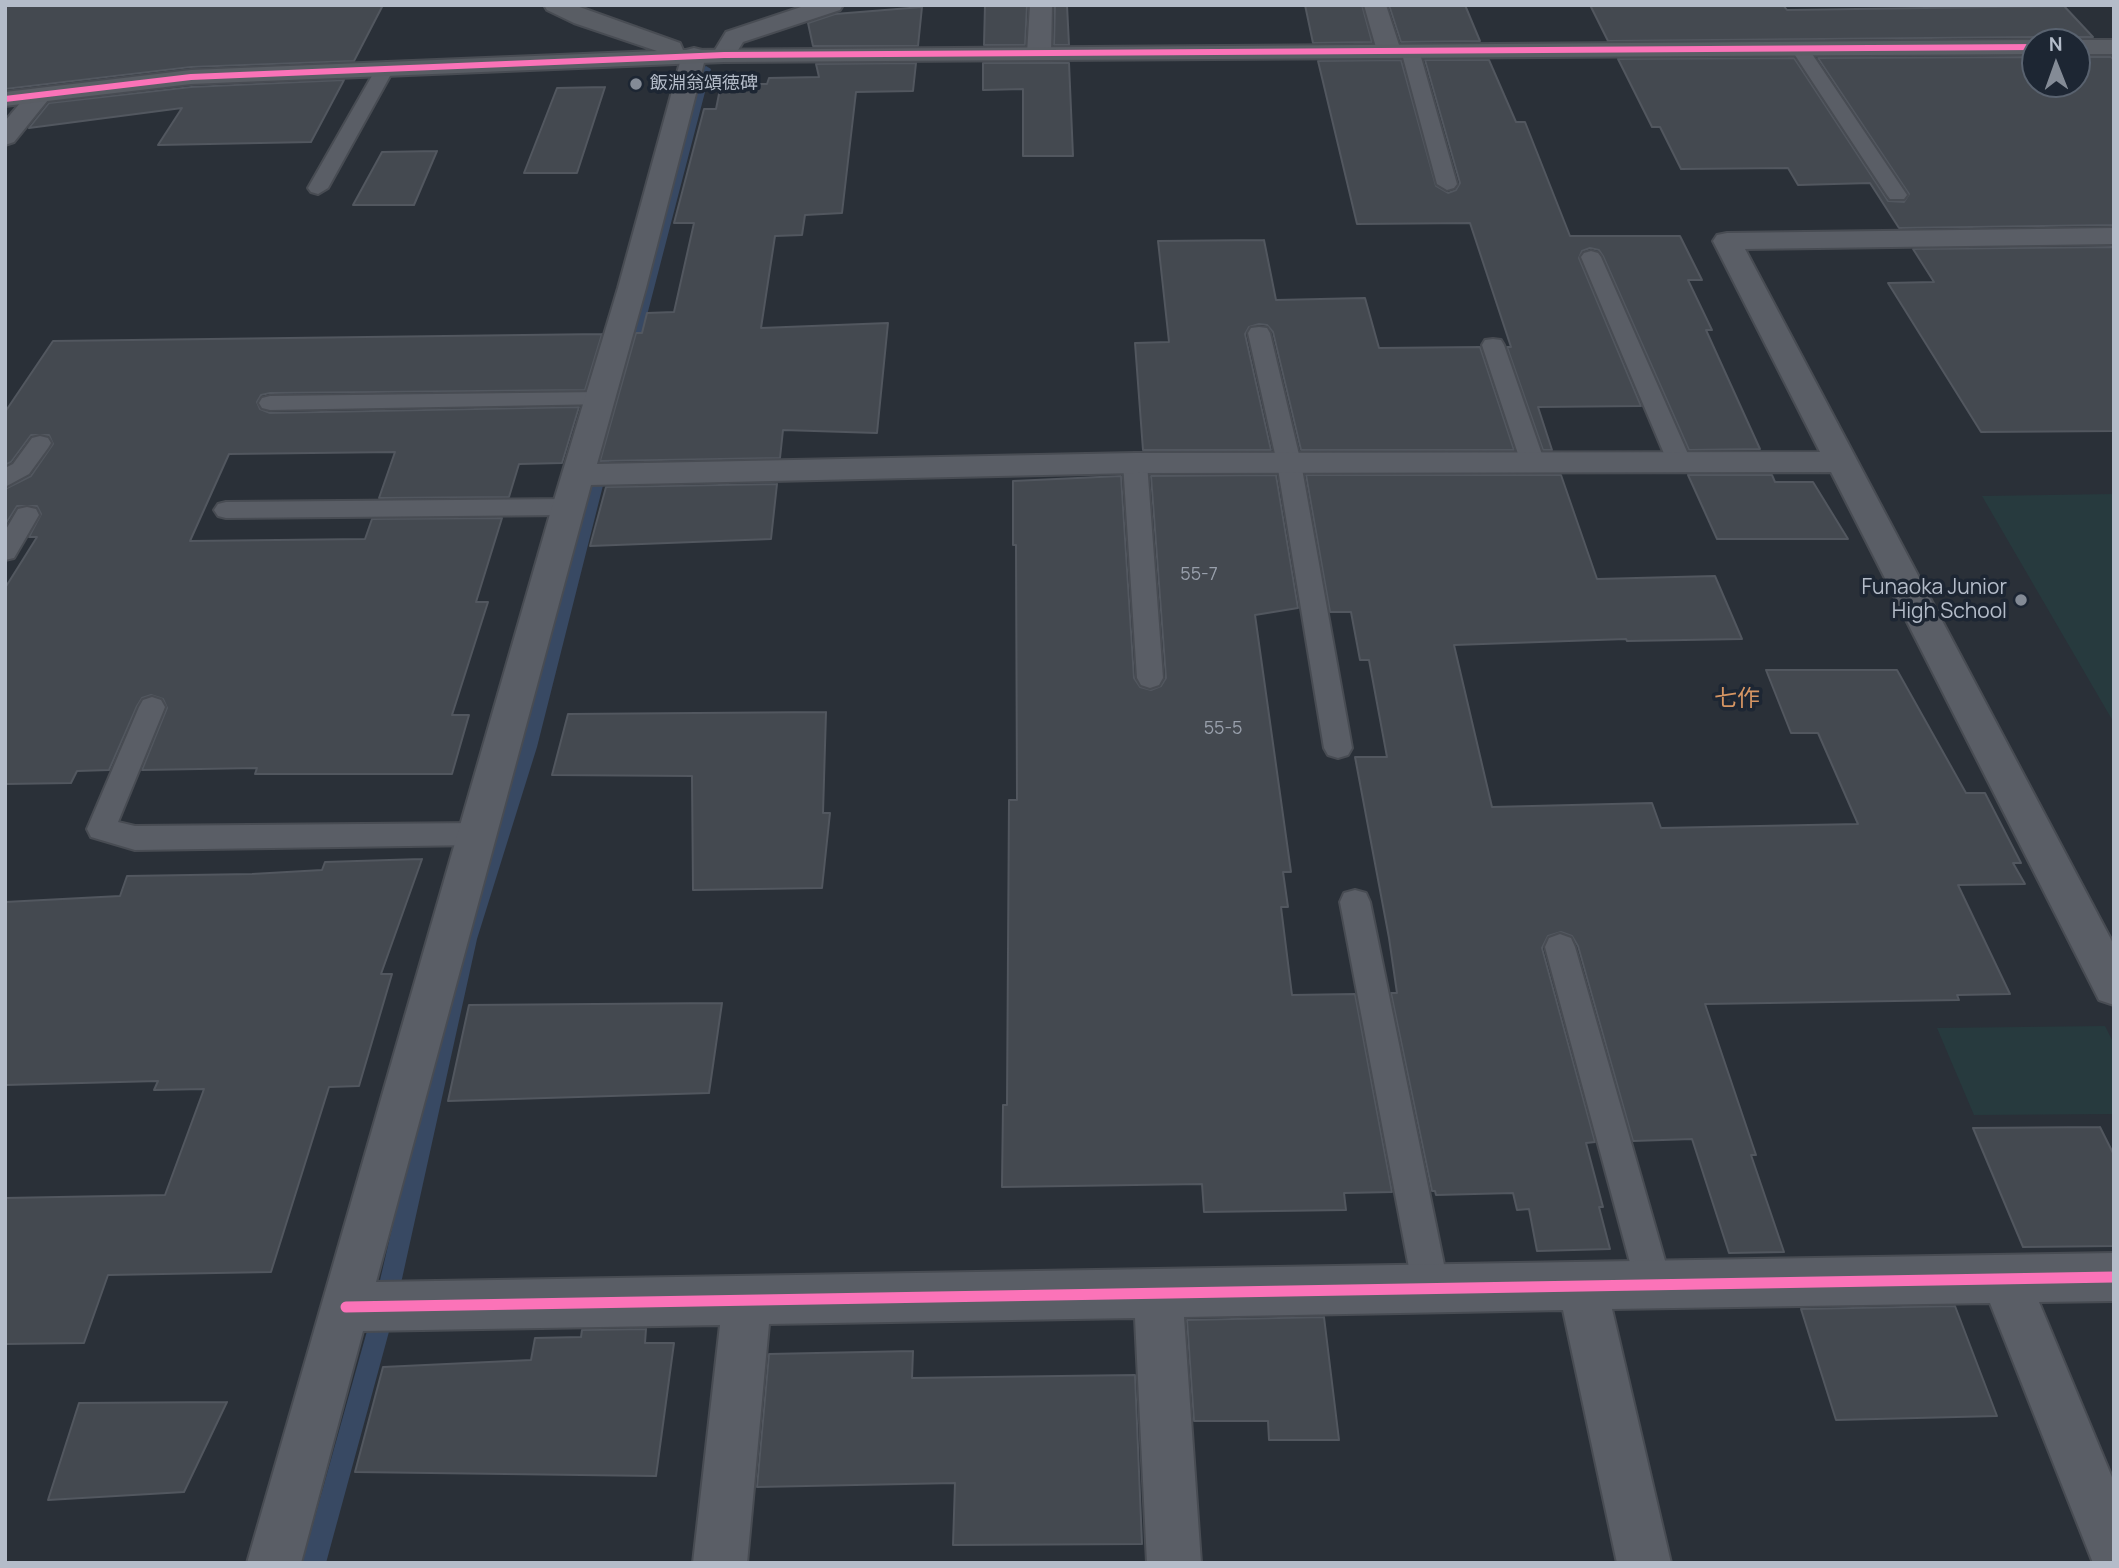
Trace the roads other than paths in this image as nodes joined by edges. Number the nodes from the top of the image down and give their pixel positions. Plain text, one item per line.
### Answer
1 (555, 5) edge
2 (832, 5) edge
3 (1041, 5) edge
4 (1375, 5) edge
5 (2021, 47) edge
6 (2091, 47) edge
7 (2113, 48) edge
8 (1800, 49) junction
9 (1399, 51) junction
10 (1039, 53) junction
11 (694, 55) junction
12 (724, 55) junction
13 (386, 67) junction
14 (40, 95) junction
15 (5, 99) edge
16 (5, 137) edge
17 (1447, 184) dead end
18 (318, 188) dead end
19 (1897, 195) dead end
20 (2114, 236) edge
21 (1591, 257) dead end
22 (1259, 333) dead end
23 (1493, 345) dead end
24 (601, 399) junction
25 (270, 403) dead end
26 (40, 443) dead end
27 (1841, 462) junction
28 (1135, 463) junction
29 (1289, 463) junction
30 (1533, 463) junction
31 (1680, 463) junction
32 (5, 479) edge
33 (573, 491) junction
34 (226, 510) dead end
35 (27, 515) dead end
36 (5, 552) edge
37 (1150, 678) dead end
38 (152, 707) dead end
39 (1338, 748) dead end
40 (478, 834) junction
41 (1355, 902) dead end
42 (1560, 947) dead end
43 (2114, 987) edge
44 (2114, 1277) edge
45 (2005, 1279) junction
46 (1654, 1285) junction
47 (1582, 1287) junction
48 (1431, 1289) junction
49 (1158, 1294) junction
50 (747, 1300) junction
51 (346, 1307) junction
52 (2114, 1548) edge
53 (274, 1563) edge
54 (720, 1563) edge
55 (1174, 1563) edge
56 (1644, 1563) edge

1 - 11 street
2 - 12 street
3 - 10 street
4 - 9 street
5 - 8 street
6 - 7 street
8 - 9 street
8 - 19 lane
9 - 10 street
9 - 17 lane
10 - 12 street
11 - 12 street
11 - 13 street
11 - 24 street
13 - 14 street
13 - 18 lane
14 - 15 street
14 - 16 street
20 - 27 street
21 - 31 lane
22 - 29 lane
23 - 30 lane
24 - 25 lane
24 - 33 street
26 - 32 lane
27 - 31 street
27 - 43 street
28 - 29 street
28 - 33 street
28 - 37 lane
29 - 30 street
29 - 39 lane
30 - 31 street
33 - 34 lane
33 - 40 street
35 - 36 lane
38 - 40 lane
40 - 51 street
41 - 48 lane
42 - 46 lane
44 - 45 street
45 - 46 street
45 - 52 street
46 - 47 street
47 - 48 street
47 - 56 street
48 - 49 street
49 - 50 street
49 - 55 street
50 - 51 street
50 - 54 street
51 - 53 street

